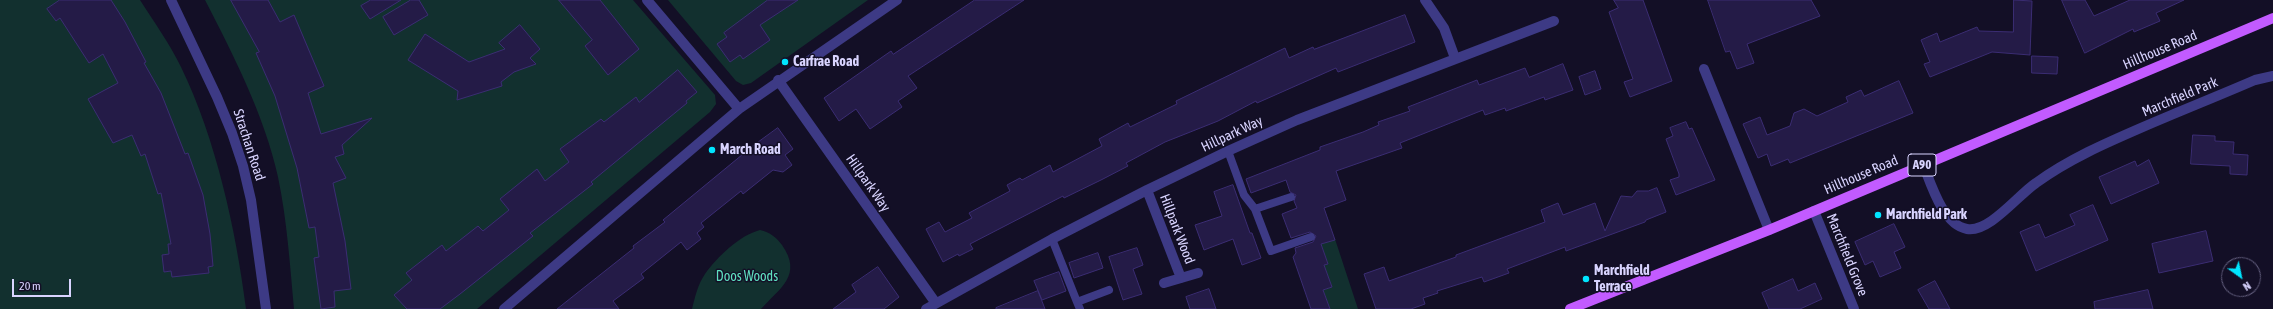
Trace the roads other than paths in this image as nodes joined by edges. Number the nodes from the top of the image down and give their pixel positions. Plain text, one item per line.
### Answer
1 (171, 0) edge
2 (647, 0) edge
3 (897, 0) edge
4 (1425, 0) edge
5 (2273, 18) edge
6 (1554, 21) dead end
7 (1455, 58) junction
8 (1704, 69) dead end
9 (2273, 76) edge
10 (778, 80) junction
11 (739, 108) junction
12 (1228, 151) junction
13 (1923, 164) junction
14 (1147, 190) junction
15 (1291, 197) dead end
16 (1255, 209) junction
17 (1814, 211) junction
18 (1769, 230) junction
19 (1311, 237) dead end
20 (1052, 239) junction
21 (1198, 273) dead end
22 (1181, 278) junction
23 (1164, 283) dead end
24 (1109, 290) dead end
25 (1078, 305) edge
26 (938, 306) edge
27 (266, 309) edge
28 (504, 309) edge
29 (926, 309) edge
30 (1570, 309) edge
31 (1854, 309) edge

1 - 27 street, Strachan Road
2 - 11 street
3 - 10 street
4 - 7 street
5 - 13 main road, Hillhouse Road / A90
6 - 7 street, Hillpark Way
7 - 12 street, Hillpark Way
8 - 18 street
9 - 13 street, Marchfield Park
10 - 11 street
10 - 26 street, Hillpark Way
11 - 28 street
12 - 14 street, Hillpark Way
12 - 16 lane
13 - 17 main road, Hillhouse Road / A90
14 - 20 street, Hillpark Way
14 - 22 street, Hillpark Wood
15 - 16 lane
16 - 19 lane
17 - 18 main road, Hillhouse Road / A90
17 - 31 street, Marchfield Grove
18 - 30 main road, Hillhouse Road / A90
20 - 25 lane
20 - 26 street, Hillpark Way
21 - 22 street, Hillpark Wood
22 - 23 street, Hillpark Wood
24 - 25 lane
26 - 29 street, Hillpark Way

